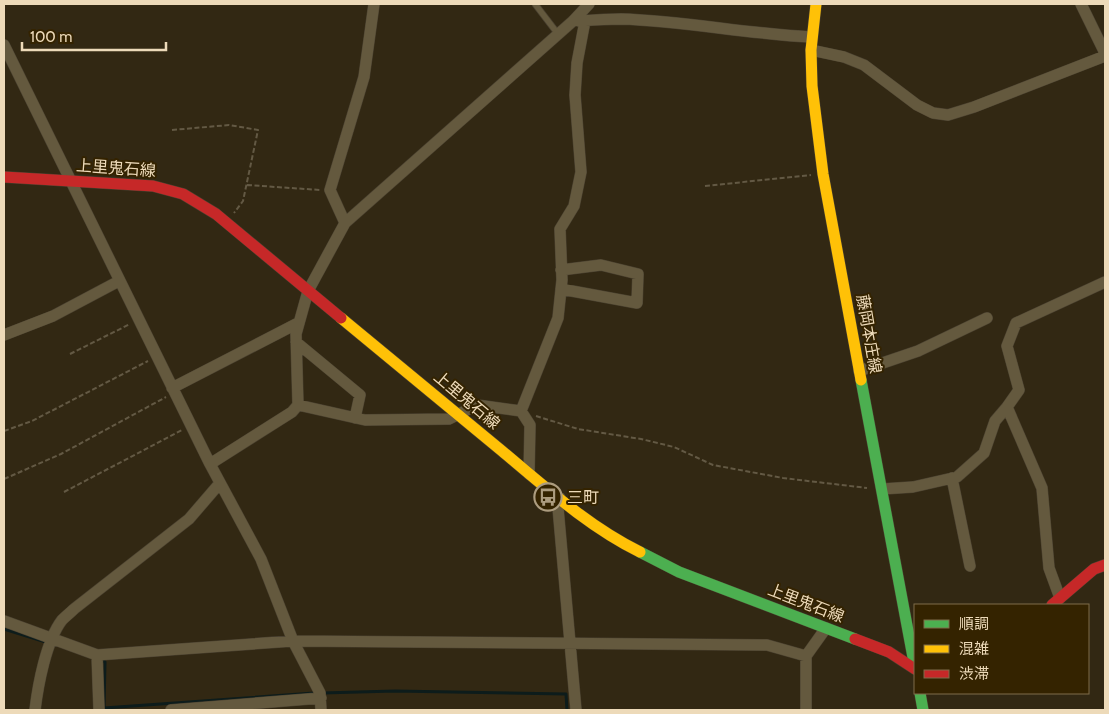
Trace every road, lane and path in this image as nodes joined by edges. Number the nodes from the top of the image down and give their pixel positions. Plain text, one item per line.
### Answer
1 (374, 4) edge
2 (535, 4) edge
3 (589, 4) edge
4 (816, 4) edge
5 (1081, 4) edge
6 (573, 21) junction
7 (585, 21) junction
8 (558, 34) junction
9 (812, 37) junction
10 (4, 45) edge
11 (811, 50) junction
12 (1105, 55) edge
13 (172, 130) dead end
14 (823, 174) junction
15 (4, 177) edge
16 (70, 181) junction
17 (246, 185) junction
18 (705, 186) dead end
19 (330, 190) junction
20 (227, 223) junction
21 (345, 224) junction
22 (561, 270) junction
23 (119, 281) junction
24 (1105, 282) edge
25 (561, 289) junction
26 (308, 291) junction
27 (987, 318) dead end
28 (138, 320) junction
29 (298, 323) junction
30 (4, 335) edge
31 (296, 342) junction
32 (70, 354) dead end
33 (157, 357) junction
34 (859, 371) junction
35 (173, 390) junction
36 (298, 405) junction
37 (1008, 407) junction
38 (521, 411) junction
39 (458, 414) junction
40 (355, 418) junction
41 (191, 426) junction
42 (4, 431) edge
43 (210, 464) junction
44 (530, 474) junction
45 (952, 478) junction
46 (4, 479) edge
47 (220, 483) junction
48 (882, 489) junction
49 (64, 492) dead end
50 (560, 498) junction
51 (1105, 565) edge
52 (970, 566) dead end
53 (1056, 602) edge
54 (4, 620) edge
55 (826, 628) junction
56 (53, 638) junction
57 (293, 641) junction
58 (570, 644) junction
59 (97, 655) junction
60 (806, 656) junction
61 (914, 663) edge
62 (914, 667) edge
63 (920, 694) edge
64 (321, 698) junction
65 (226, 708) edge
66 (35, 710) edge
67 (99, 710) edge
68 (171, 710) edge
69 (321, 710) edge
70 (576, 710) edge
71 (806, 710) edge
72 (923, 710) edge

1 - 19 street
2 - 8 lane
3 - 6 street
4 - 9 main road, 藤岡本庄線
5 - 12 street
6 - 7 street
6 - 8 street
7 - 9 street
7 - 22 street
8 - 21 street
9 - 11 main road, 藤岡本庄線
10 - 16 street
11 - 12 street
11 - 14 main road, 藤岡本庄線
13 - 17 path
14 - 18 path
14 - 34 main road, 藤岡本庄線
15 - 16 main road, 上里鬼石線
16 - 20 main road, 上里鬼石線
16 - 23 street
17 - 19 path
17 - 20 path
19 - 21 street
20 - 26 main road, 上里鬼石線
21 - 26 street
22 - 25 street
22 - 25 street
23 - 28 street
23 - 30 street
24 - 37 street
25 - 38 street
26 - 29 street
26 - 39 main road, 上里鬼石線
27 - 34 street
28 - 32 path
28 - 33 street
29 - 31 street
29 - 35 street
31 - 36 street
31 - 40 street
33 - 35 street
33 - 42 path
34 - 48 main road, 藤岡本庄線
35 - 41 street
35 - 46 path
36 - 40 street
36 - 43 street
37 - 45 street
37 - 53 street
38 - 39 street
38 - 44 street
38 - 48 path
39 - 40 street
39 - 44 main road, 上里鬼石線
41 - 43 street
41 - 49 path
43 - 47 street
44 - 50 main road, 上里鬼石線
45 - 48 street
45 - 52 street
47 - 56 street
47 - 57 street
48 - 61 main road, 藤岡本庄線
50 - 55 main road, 上里鬼石線
50 - 58 street
51 - 53 main road
54 - 56 street
55 - 60 street
55 - 62 main road, 上里鬼石線
56 - 59 street
56 - 66 street
57 - 58 street
57 - 59 street
57 - 64 street
58 - 60 street
58 - 70 street
59 - 67 street
60 - 71 street
63 - 72 main road
64 - 65 street
64 - 69 street
65 - 68 street

